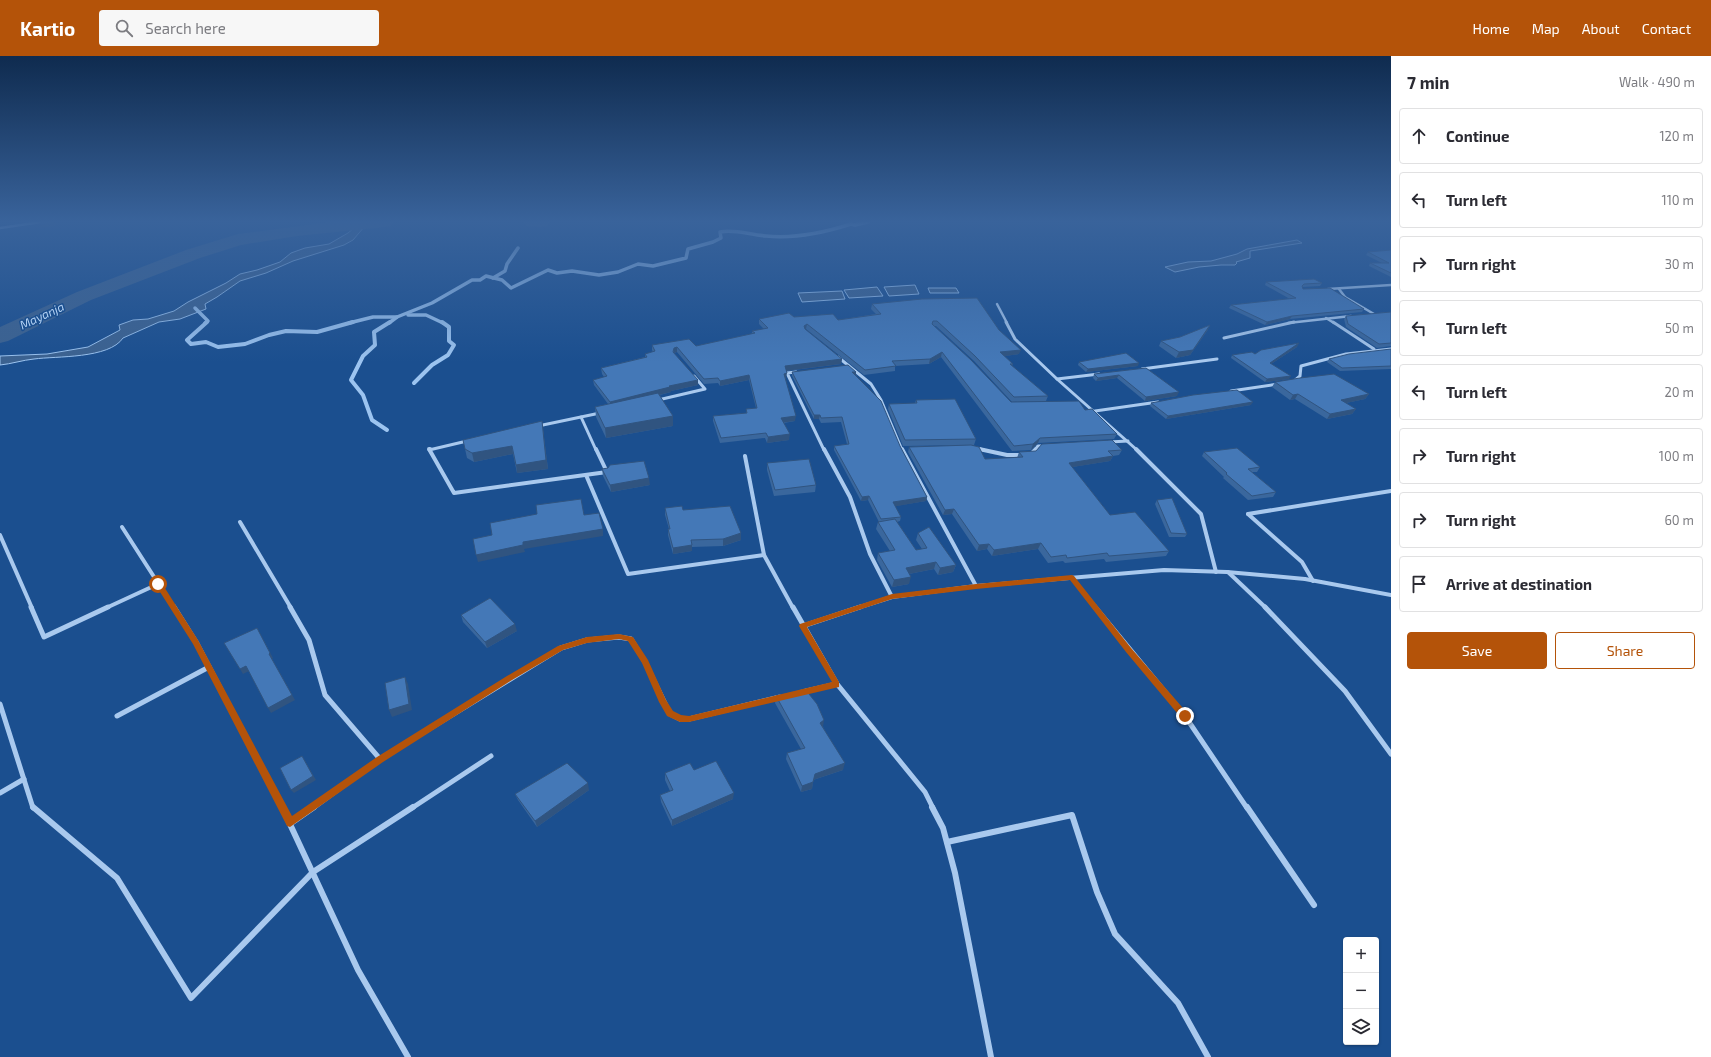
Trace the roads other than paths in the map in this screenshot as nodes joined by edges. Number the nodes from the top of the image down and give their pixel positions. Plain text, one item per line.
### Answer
1 (1391, 285) edge
2 (1325, 289) edge
3 (1339, 289) junction
4 (997, 304) dead end
5 (1380, 313) edge
6 (1367, 314) edge
7 (1374, 314) junction
8 (1353, 315) edge
9 (1326, 318) junction
10 (1224, 338) dead end
11 (1391, 349) edge
12 (1375, 350) junction
13 (836, 356) edge
14 (1217, 359) dead end
15 (848, 366) junction
16 (841, 367) edge
17 (1141, 369) edge
18 (691, 372) edge
19 (802, 372) edge
20 (1103, 373) edge
21 (1057, 379) junction
22 (1287, 382) edge
23 (1280, 384) edge
24 (1224, 392) edge
25 (651, 401) edge
26 (1161, 401) edge
27 (1077, 403) edge
28 (1085, 403) junction
29 (1095, 411) junction
30 (604, 412) edge
31 (581, 417) junction
32 (535, 427) edge
33 (475, 440) edge
34 (1128, 441) junction
35 (1105, 442) edge
36 (1046, 446) edge
37 (970, 447) edge
38 (902, 449) junction
39 (909, 449) edge
40 (745, 456) dead end
41 (586, 475) junction
42 (1391, 491) edge
43 (240, 522) dead end
44 (122, 527) dead end
45 (0, 534) edge
46 (764, 555) junction
47 (1216, 572) junction
48 (1227, 572) junction
49 (1072, 578) junction
50 (1313, 580) junction
51 (158, 584) junction
52 (976, 586) junction
53 (1391, 595) edge
54 (892, 597) junction
55 (803, 626) junction
56 (209, 667) junction
57 (837, 684) junction
58 (795, 693) edge
59 (783, 696) edge
60 (0, 704) edge
61 (117, 716) dead end
62 (1391, 754) edge
63 (491, 756) dead end
64 (380, 759) junction
65 (24, 779) junction
66 (0, 793) edge
67 (290, 823) junction
68 (947, 842) junction
69 (313, 872) junction
70 (1314, 905) dead end
71 (408, 1057) edge
72 (991, 1057) edge
73 (1208, 1057) edge

1 - 3 street
2 - 3 street
3 - 7 street
4 - 21 street
5 - 7 street
6 - 7 street
8 - 9 street
9 - 10 street
9 - 12 street
11 - 12 street
12 - 22 street
13 - 15 street
14 - 17 street
15 - 16 street
15 - 38 street
18 - 25 street
19 - 54 street
20 - 21 street
21 - 28 street
23 - 24 street
26 - 29 street
27 - 28 street
28 - 29 street
29 - 34 street
30 - 31 street
31 - 32 street
31 - 41 street
33 - 41 street
34 - 35 street
34 - 47 street
36 - 37 street
38 - 39 street
38 - 52 street
40 - 46 street
41 - 46 street
42 - 50 street
43 - 64 street
44 - 51 street
45 - 51 street
46 - 55 street
47 - 48 street
47 - 49 street
48 - 50 street
48 - 62 street
49 - 52 street
49 - 70 street
50 - 53 street
51 - 56 street
52 - 54 street
54 - 55 street
55 - 57 street
56 - 61 street
56 - 67 street
57 - 58 street
57 - 68 street
59 - 64 street
60 - 65 street
63 - 69 street
64 - 67 street
65 - 66 street
65 - 69 street
67 - 69 street
68 - 72 street
68 - 73 street
69 - 71 street

